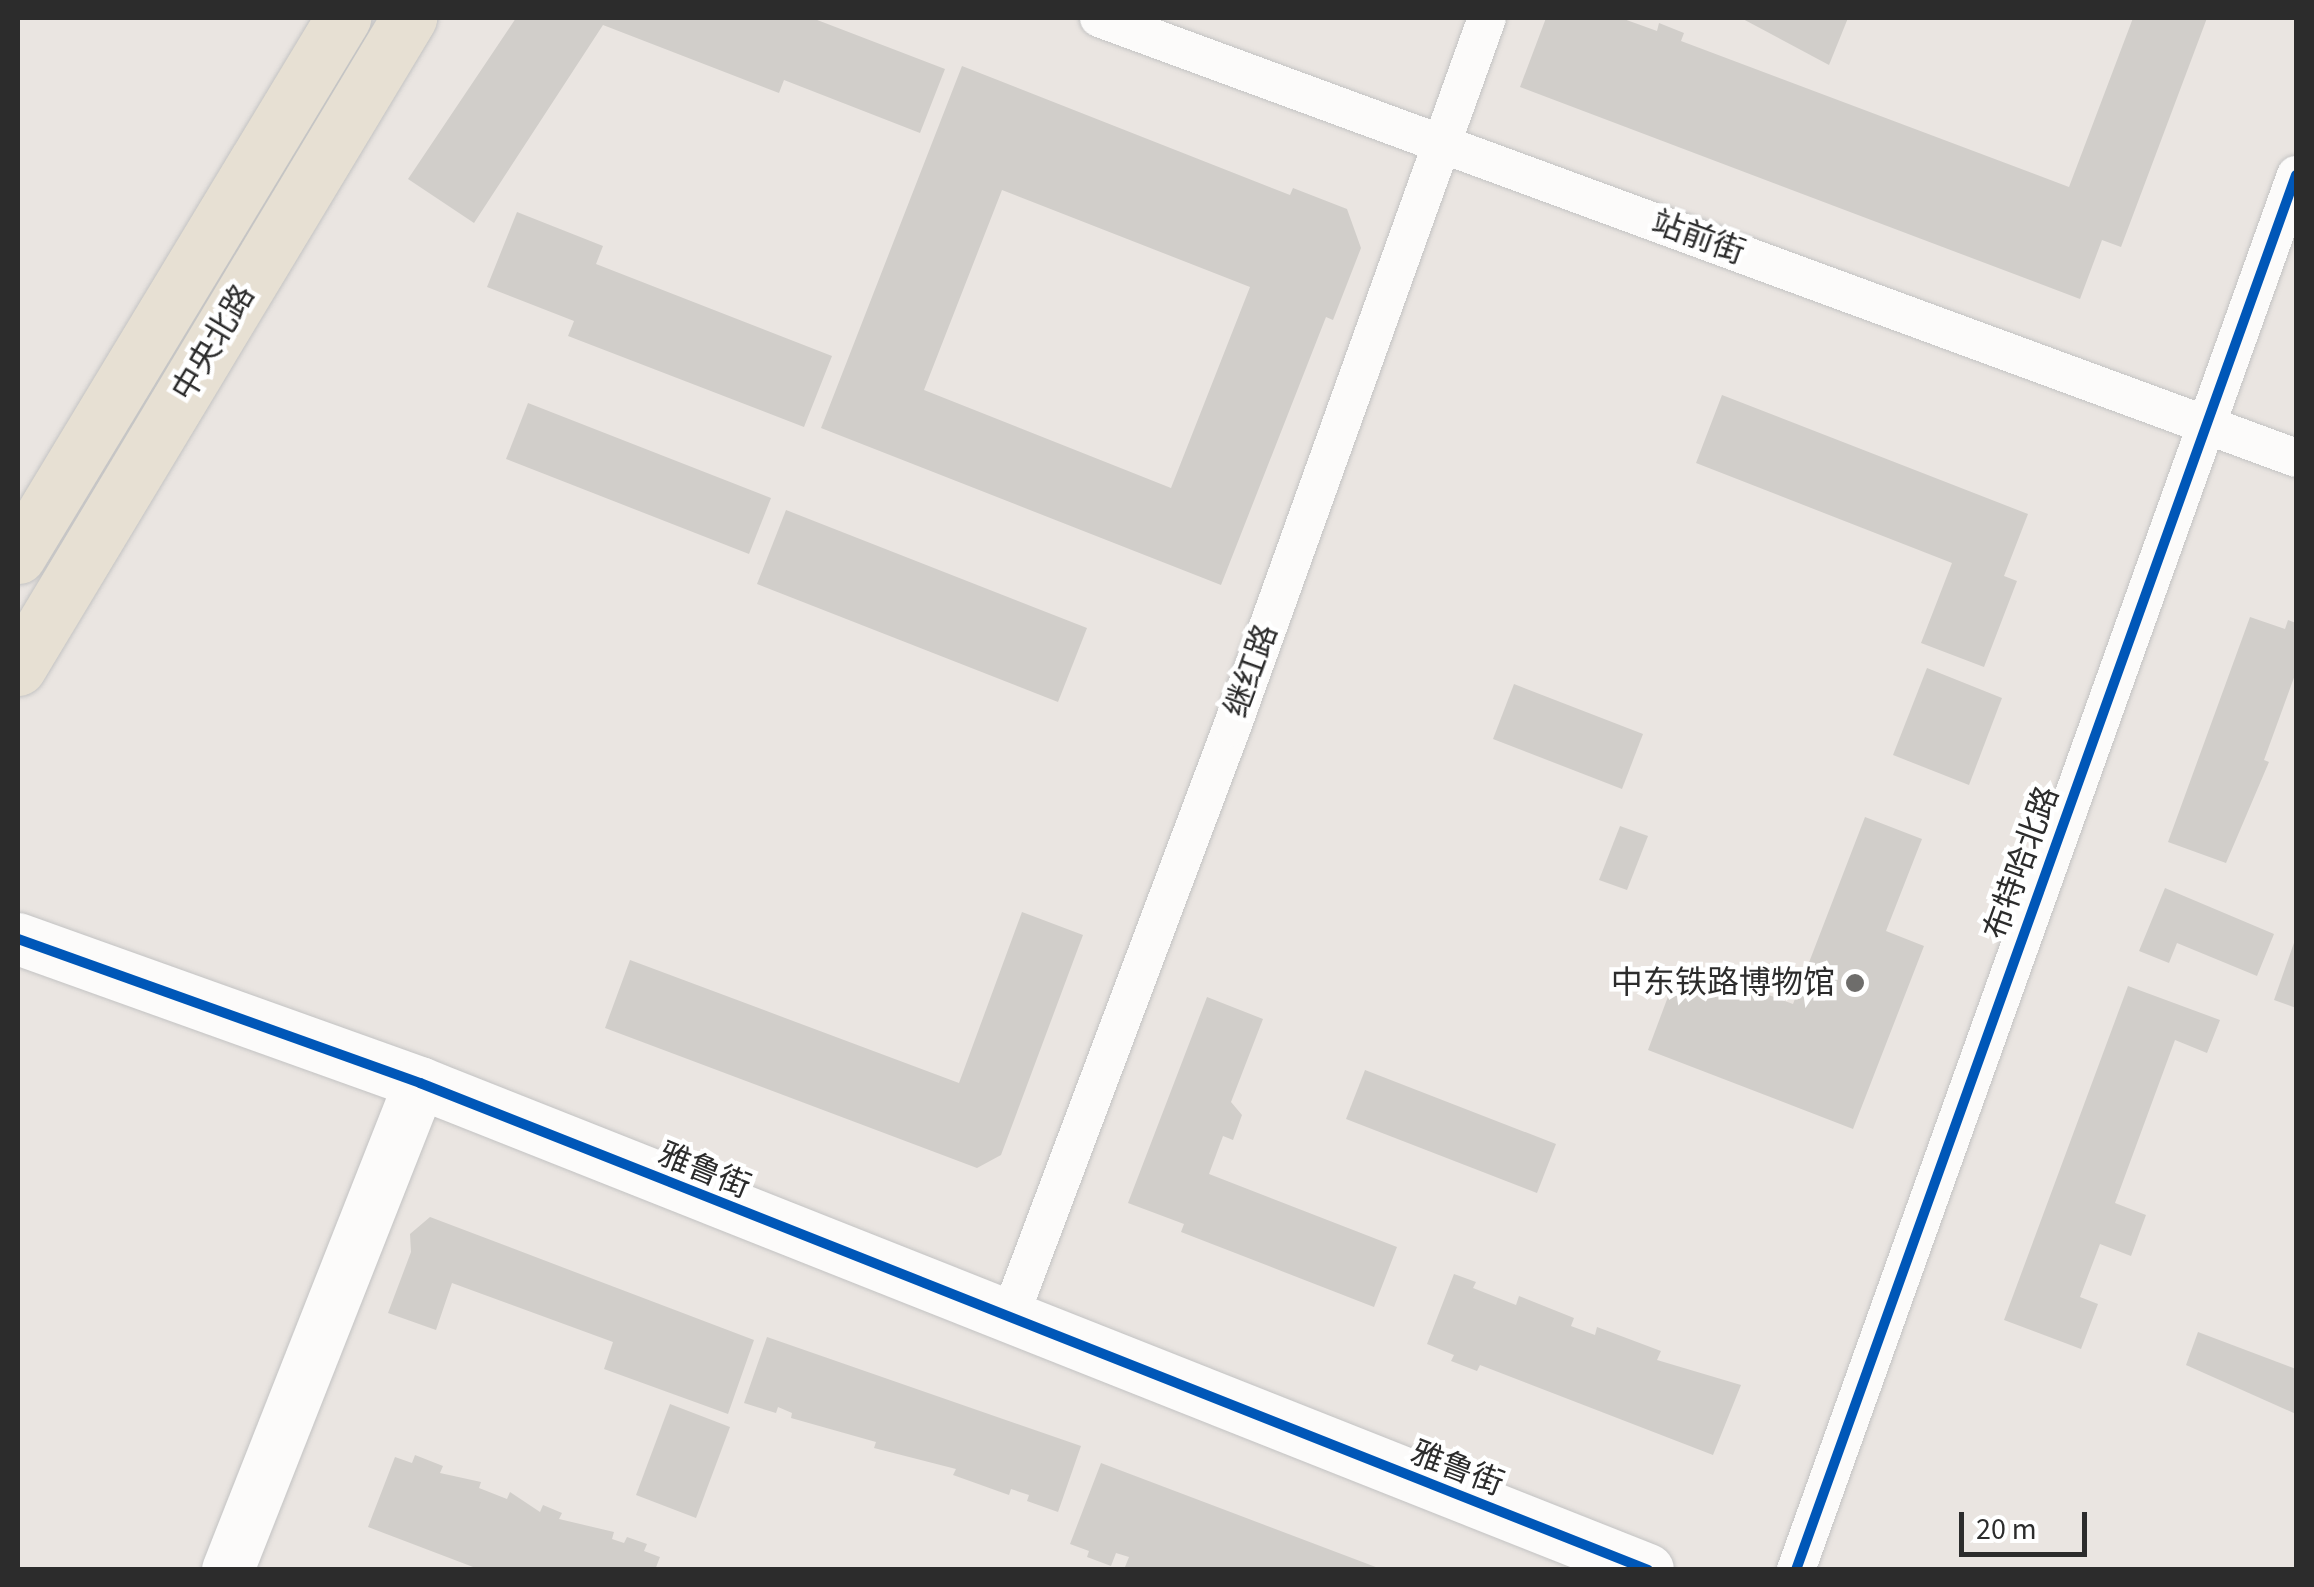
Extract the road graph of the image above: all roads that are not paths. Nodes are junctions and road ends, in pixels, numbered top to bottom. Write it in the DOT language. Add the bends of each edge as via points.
graph roads {
  1 [pos="342,18"];
  2 [pos="409,18"];
  3 [pos="1099,18"];
  4 [pos="1487,18"];
  5 [pos="1442,144"];
  6 [pos="2296,174"];
  7 [pos="2206,425"];
  8 [pos="2296,458"];
  9 [pos="18,556"];
  10 [pos="18,668"];
  11 [pos="18,939"];
  12 [pos="420,1083"];
  13 [pos="1008,1321"];
  14 [pos="228,1570"];
  15 [pos="1648,1570"];
  16 [pos="1796,1570"];
  1 -- 9 [label="main road, 中央北路"];
  2 -- 10 [label="main road, 中央北路"];
  3 -- 5 [label="street, 站前街"];
  4 -- 5 [label="street, 继红路"];
  5 -- 7 [label="street, 站前街"];
  5 -- 13 [label="street, 继红路"];
  6 -- 7 [label="street, 布特哈北路"];
  7 -- 8 [label="street, 站前街"];
  7 -- 16 [label="street, 布特哈北路"];
  11 -- 12 [label="street, 雅鲁街"];
  12 -- 13 [label="street, 雅鲁街"];
  12 -- 14 [label="street"];
  13 -- 15 [label="street, 雅鲁街"];
}
